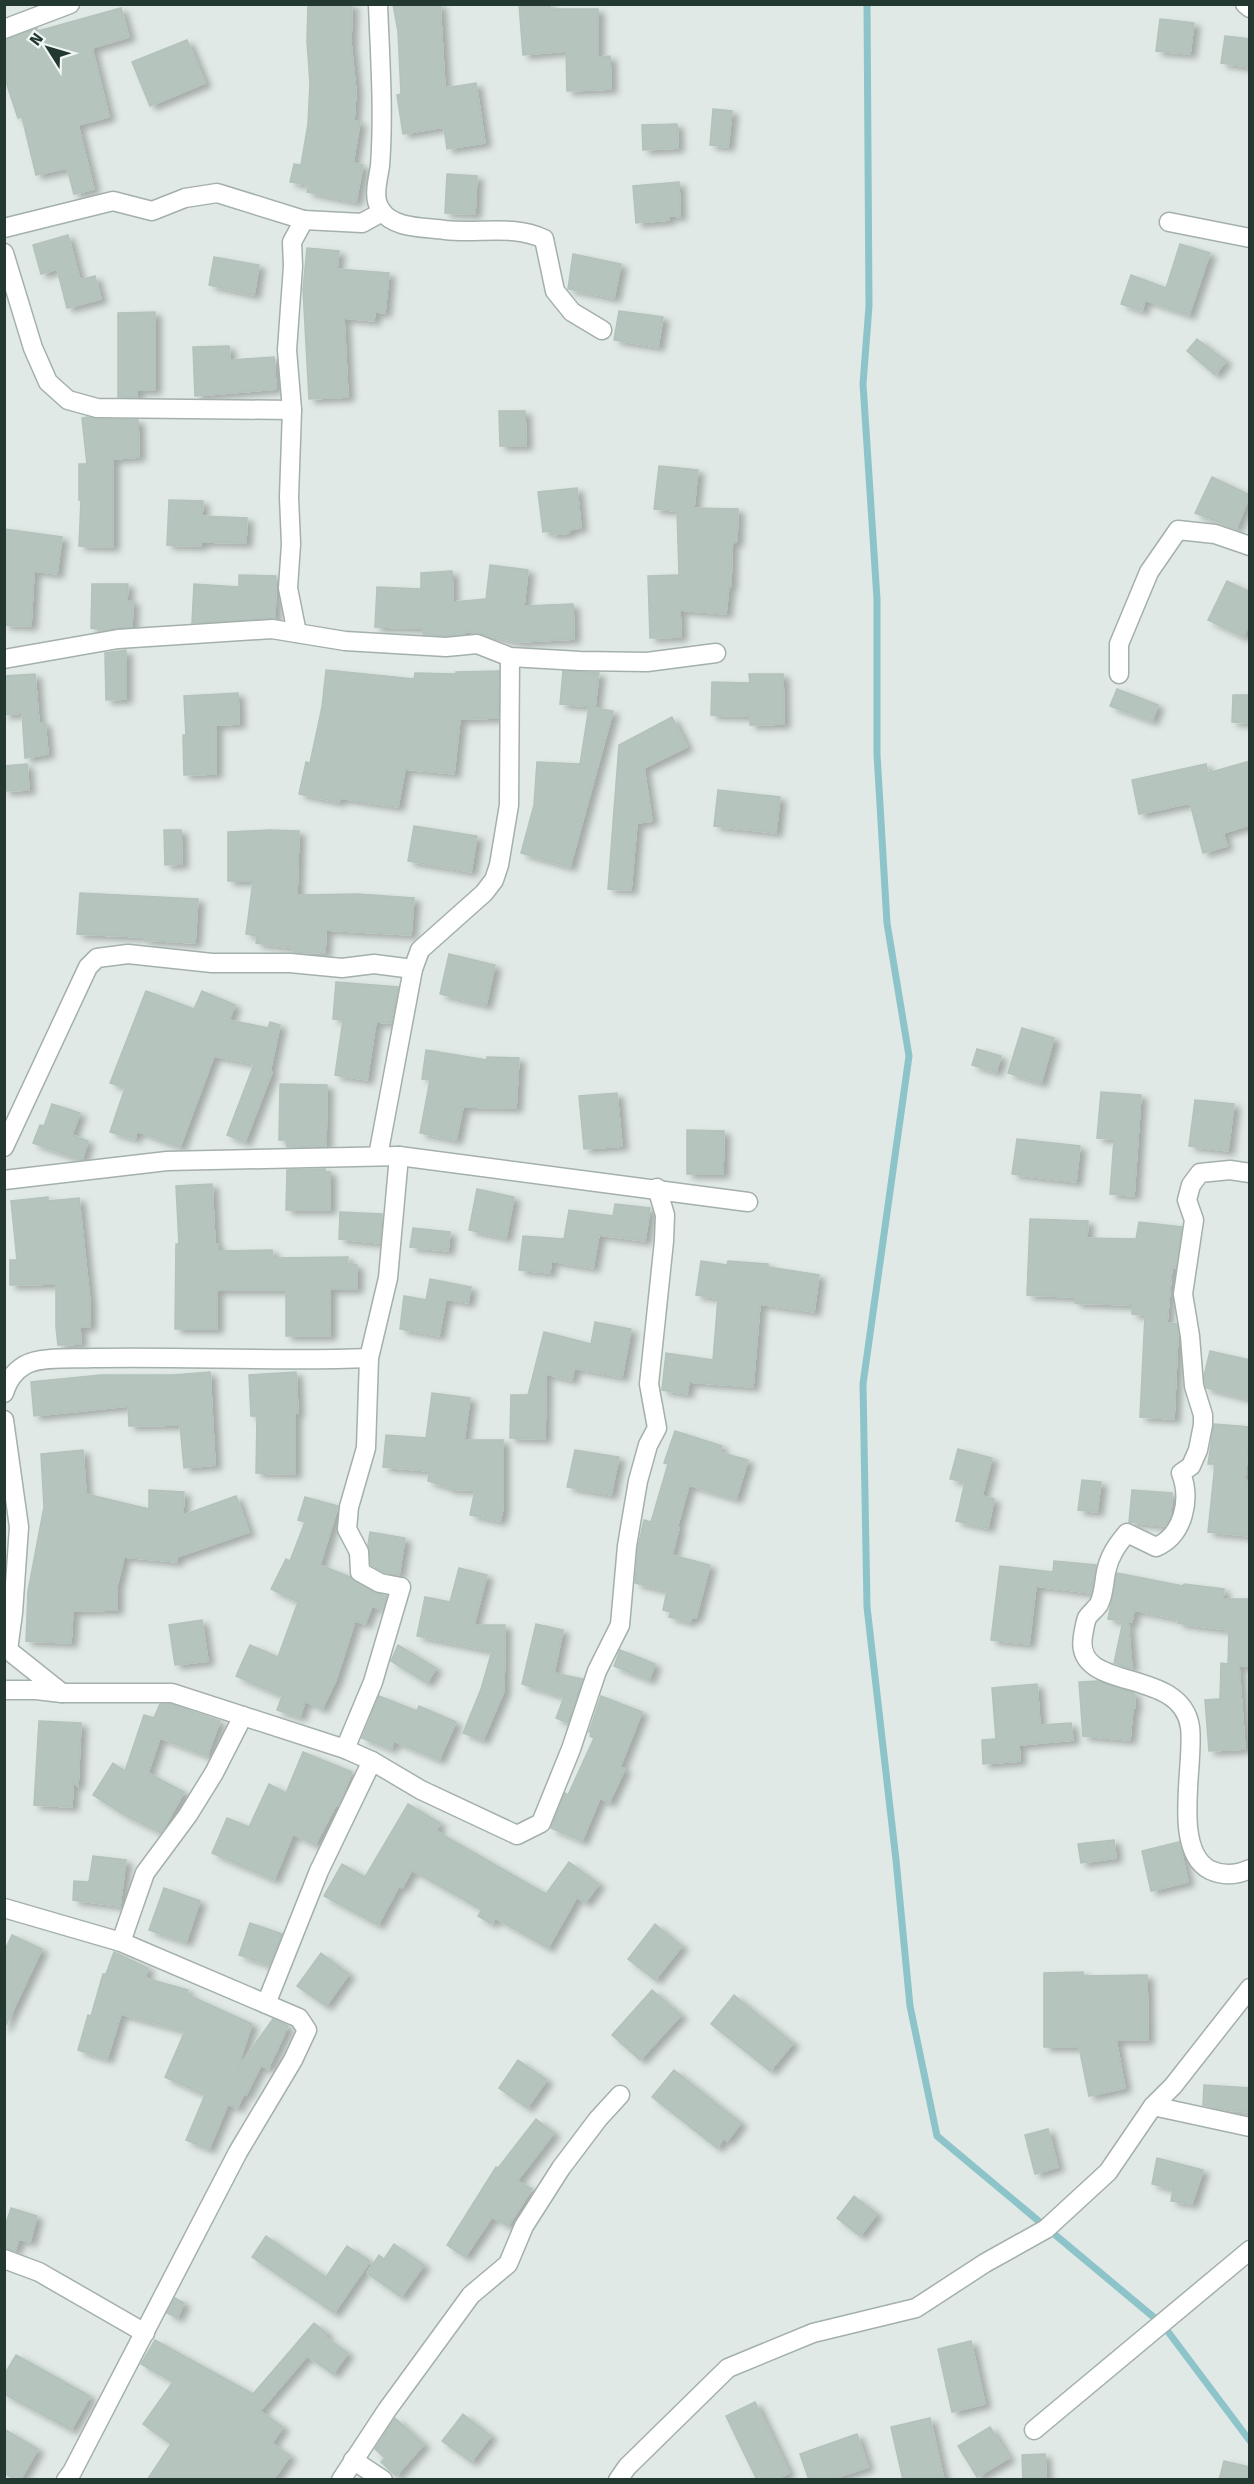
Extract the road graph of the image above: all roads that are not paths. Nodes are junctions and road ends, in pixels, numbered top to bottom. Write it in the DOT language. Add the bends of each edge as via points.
graph roads {
  1 [pos="70,4"];
  2 [pos="378,4"];
  3 [pos="1245,4"];
  4 [pos="1250,8"];
  5 [pos="4,29"];
  6 [pos="382,212"];
  7 [pos="304,220"];
  8 [pos="1169,222"];
  9 [pos="4,228"];
  10 [pos="1250,238"];
  11 [pos="4,253"];
  12 [pos="602,330"];
  13 [pos="292,410"];
  14 [pos="1250,546"];
  15 [pos="297,633"];
  16 [pos="716,653"];
  17 [pos="510,657"];
  18 [pos="4,659"];
  19 [pos="1119,674"];
  20 [pos="412,969"];
  21 [pos="4,1147"];
  22 [pos="378,1156"];
  23 [pos="399,1156"];
  24 [pos="1250,1173"];
  25 [pos="4,1180"];
  26 [pos="657,1188"];
  27 [pos="748,1202"];
  28 [pos="369,1359"];
  29 [pos="6,1382"];
  30 [pos="4,1420"];
  31 [pos="4,1690"];
  32 [pos="62,1693"];
  33 [pos="243,1716"];
  34 [pos="345,1749"];
  35 [pos="372,1761"];
  36 [pos="1250,1869"];
  37 [pos="4,1908"];
  38 [pos="120,1942"];
  39 [pos="1250,1988"];
  40 [pos="266,2004"];
  41 [pos="621,2095"];
  42 [pos="1153,2106"];
  43 [pos="1249,2127"];
  44 [pos="1250,2250"];
  45 [pos="4,2259"];
  46 [pos="145,2333"];
  47 [pos="1034,2430"];
  48 [pos="353,2460"];
  49 [pos="66,2480"];
  50 [pos="341,2480"];
  51 [pos="383,2480"];
  52 [pos="618,2480"];
  1 -- 5 [label="street"];
  2 -- 6 [label="street" via="380,152 376,200"];
  3 -- 4 [label="street"];
  6 -- 7 [label="street" via="362,223"];
  6 -- 12 [label="street" via="398,224 464,232 530,232 544,239 555,291 572,312"];
  7 -- 9 [label="street" via="217,193 185,198 152,211 113,201"];
  7 -- 13 [label="street" via="292,242 287,350"];
  8 -- 10 [label="street"];
  11 -- 13 [label="street" via="33,348 48,382 68,400 97,408"];
  13 -- 15 [label="street" via="288,588"];
  14 -- 19 [label="street" via="1215,534 1178,530 1149,572 1119,644"];
  15 -- 17 [label="street" via="345,641 446,647 477,644"];
  15 -- 18 [label="street" via="272,629 118,639"];
  16 -- 17 [label="street" via="647,662"];
  17 -- 20 [label="street" via="509,805 499,865 484,893 420,950"];
  20 -- 21 [label="street" via="374,964 342,968 212,963 128,954 97,958 88,967"];
  20 -- 22 [label="street"];
  22 -- 23 [label="street"];
  22 -- 25 [label="street" via="167,1161"];
  23 -- 26 [label="street"];
  23 -- 28 [label="street" via="388,1278"];
  24 -- 36 [label="street" via="1200,1173 1187,1200 1194,1220 1183,1294 1194,1386 1203,1415 1198,1450 1191,1466 1181,1473 1185,1484 1184,1519 1167,1542 1156,1547 1127,1533 1114,1549 1099,1603 1086,1619 1082,1645 1083,1654 1098,1668 1175,1697 1190,1726 1191,1849 1203,1866 1216,1873 1238,1874"];
  26 -- 27 [label="street"];
  26 -- 35 [label="street" via="665,1215 664,1241 649,1384 657,1428 638,1480 620,1625 597,1671 541,1823 517,1835 421,1790"];
  28 -- 29 [label="street" via="51,1359 26,1364"];
  28 -- 34 [label="street" via="366,1448 347,1528 359,1552 360,1572 380,1583 401,1587 373,1682"];
  30 -- 32 [label="street" via="19,1527 8,1650"];
  31 -- 32 [label="street"];
  32 -- 33 [label="street" via="172,1693"];
  33 -- 34 [label="street"];
  33 -- 38 [label="street" via="188,1815 145,1872"];
  34 -- 35 [label="street"];
  35 -- 40 [label="street" via="319,1871"];
  37 -- 38 [label="street"];
  38 -- 40 [label="street"];
  39 -- 42 [label="street"];
  40 -- 46 [label="street" via="299,2018 307,2030 238,2152"];
  41 -- 48 [label="street" via="561,2168 524,2226 508,2264 471,2295"];
  42 -- 43 [label="street"];
  42 -- 52 [label="street" via="1108,2172 1046,2229 916,2308 813,2333 728,2368"];
  44 -- 47 [label="street"];
  45 -- 46 [label="street" via="39,2272"];
  46 -- 49 [label="street"];
  48 -- 50 [label="street"];
  48 -- 51 [label="street"];
}
